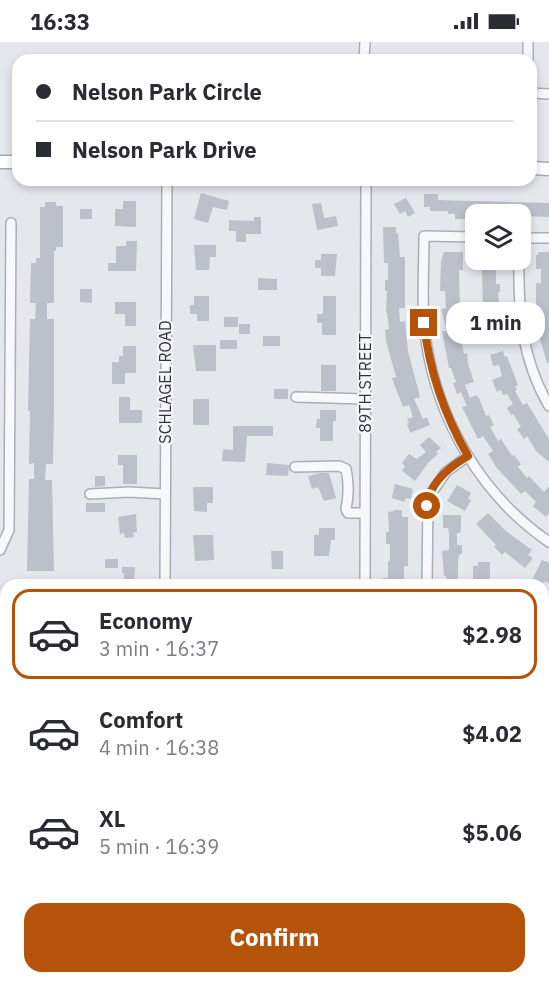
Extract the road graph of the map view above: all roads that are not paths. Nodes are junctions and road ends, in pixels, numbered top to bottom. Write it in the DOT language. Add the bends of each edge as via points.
graph roads {
  1 [pos="167,186"];
  2 [pos="366,186"];
  3 [pos="11,223"];
  4 [pos="465,237"];
  5 [pos="531,238"];
  6 [pos="549,238"];
  7 [pos="519,270"];
  8 [pos="5,392"];
  9 [pos="296,397"];
  10 [pos="365,399"];
  11 [pos="549,406"];
  12 [pos="468,456"];
  13 [pos="295,467"];
  14 [pos="346,469"];
  15 [pos="364,470"];
  16 [pos="90,494"];
  17 [pos="165,494"];
  18 [pos="364,513"];
  19 [pos="549,542"];
  20 [pos="0,550"];
  21 [pos="165,579"];
  22 [pos="365,579"];
  23 [pos="427,579"];
  1 -- 17 [label="street, SCHLAGEL ROAD"];
  2 -- 10 [label="street, 89TH STREET"];
  3 -- 8 [label="street"];
  4 -- 12 [label="street" via="424,237 424,323 441,400"];
  5 -- 6 [label="street"];
  7 -- 11 [label="street" via="523,340"];
  8 -- 20 [label="street" via="9,530"];
  9 -- 10 [label="street"];
  10 -- 15 [label="street, 89TH STREET"];
  12 -- 19 [label="street" via="506,505"];
  12 -- 23 [label="street" via="443,474 427,501"];
  13 -- 14 [label="street"];
  14 -- 15 [label="street"];
  14 -- 18 [label="street" via="346,509 348,513"];
  15 -- 18 [label="street, 89TH STREET"];
  16 -- 17 [label="street"];
  17 -- 21 [label="street, SCHLAGEL ROAD"];
  18 -- 22 [label="street, 89TH STREET"];
}
